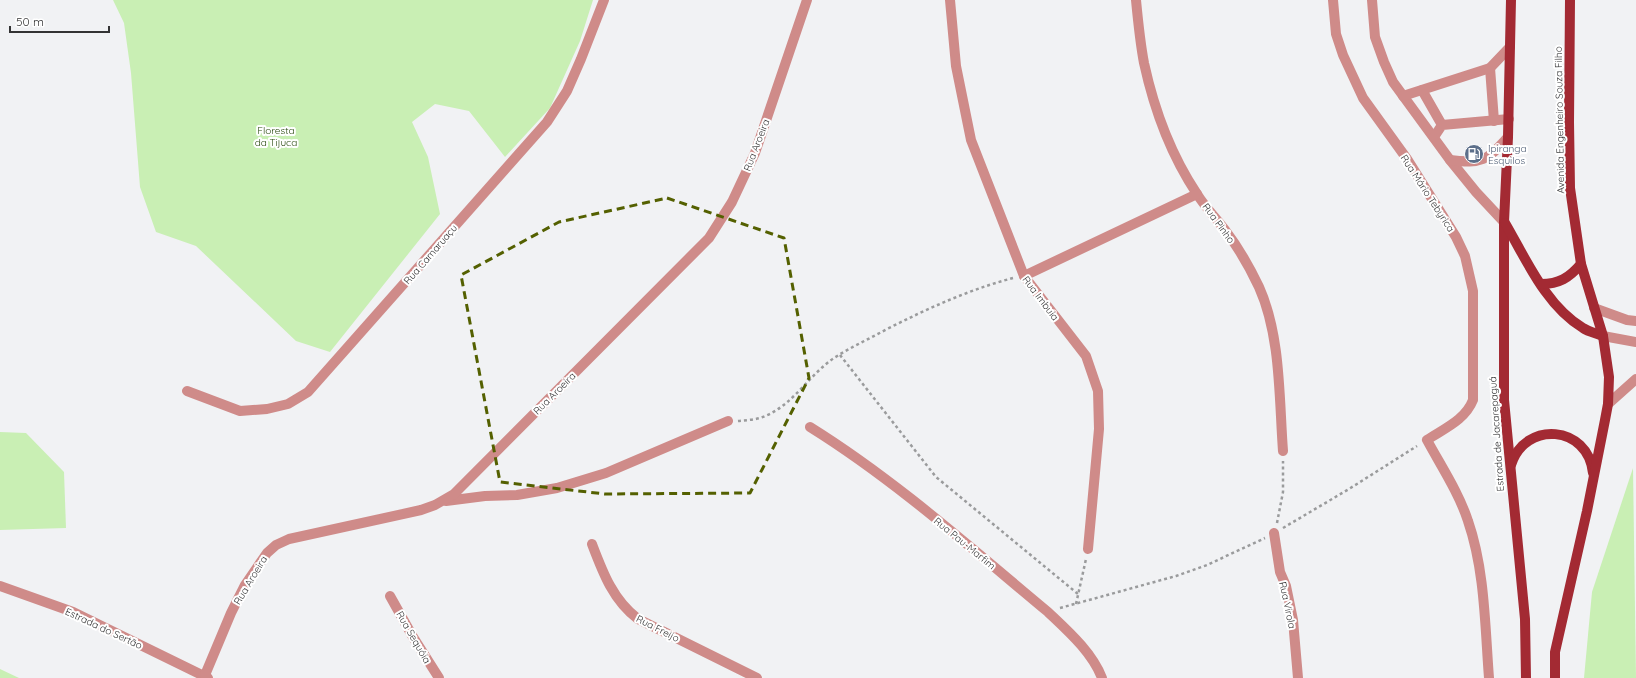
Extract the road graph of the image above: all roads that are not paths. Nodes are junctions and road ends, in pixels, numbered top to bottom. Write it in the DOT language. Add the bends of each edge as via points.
graph roads {
  1 [pos="604,0"];
  2 [pos="807,0"];
  3 [pos="950,0"];
  4 [pos="1136,0"];
  5 [pos="1333,0"];
  6 [pos="1372,0"];
  7 [pos="1511,0"];
  8 [pos="1570,0"];
  9 [pos="1510,47"];
  10 [pos="1490,68"];
  11 [pos="1422,90"];
  12 [pos="1404,96"];
  13 [pos="1509,119"];
  14 [pos="1494,120"];
  15 [pos="1442,125"];
  16 [pos="1434,137"];
  17 [pos="1508,137"];
  18 [pos="1450,160"];
  19 [pos="1197,194"];
  20 [pos="1504,222"];
  21 [pos="1581,264"];
  22 [pos="1024,276"];
  23 [pos="1541,284"];
  24 [pos="1594,308"];
  25 [pos="1636,321"];
  26 [pos="1603,336"];
  27 [pos="1636,342"];
  28 [pos="1636,379"];
  29 [pos="187,391"];
  30 [pos="1608,404"];
  31 [pos="728,421"];
  32 [pos="810,427"];
  33 [pos="1283,451"];
  34 [pos="1510,467"];
  35 [pos="1593,480"];
  36 [pos="443,501"];
  37 [pos="1274,533"];
  38 [pos="592,544"];
  39 [pos="1088,549"];
  40 [pos="0,586"];
  41 [pos="390,596"];
  42 [pos="207,677"];
  43 [pos="439,678"];
  44 [pos="758,678"];
  45 [pos="1102,678"];
  46 [pos="1298,678"];
  47 [pos="1489,678"];
  48 [pos="1526,678"];
  49 [pos="1555,678"];
  1 -- 29 [label="street, Rua Camaruaçu" via="581,60 547,122 308,392 288,404 240,411"];
  2 -- 36 [label="street, Rua Aroeira" via="755,153 732,202 709,238 454,494"];
  3 -- 22 [label="street, Rua Imbuia" via="956,66 971,140"];
  4 -- 19 [label="street, Rua Pinho" via="1144,62 1155,105 1170,145"];
  5 -- 47 [label="street, Rua Mário Tebyrica" via="1336,34 1363,98 1407,159 1456,237 1465,256 1473,291 1473,400 1463,417 1427,440 1468,520 1477,553"];
  6 -- 12 [label="street" via="1375,36 1390,75"];
  7 -- 9 [label="main road"];
  8 -- 21 [label="main road, Avenida Engenheiro Souza Filho" via="1570,188"];
  9 -- 10 [label="street"];
  9 -- 13 [label="main road"];
  10 -- 11 [label="street"];
  10 -- 14 [label="street"];
  11 -- 12 [label="street"];
  11 -- 15 [label="street"];
  12 -- 16 [label="street"];
  13 -- 14 [label="street"];
  13 -- 17 [label="main road"];
  14 -- 15 [label="street"];
  15 -- 16 [label="street"];
  16 -- 18 [label="street"];
  17 -- 18 [label="street" via="1486,158 1467,162"];
  17 -- 20 [label="main road"];
  18 -- 20 [label="street"];
  19 -- 22 [label="street"];
  19 -- 33 [label="street, Rua Pinho" via="1225,230 1259,287 1276,348"];
  20 -- 23 [label="main road"];
  20 -- 34 [label="main road, Estrada de Jacarepaguá" via="1504,400"];
  21 -- 23 [label="main road" via="1563,281"];
  21 -- 24 [label="main road, Avenida Engenheiro Souza Filho"];
  22 -- 39 [label="street, Rua Imbuia" via="1086,356 1098,391 1099,429"];
  23 -- 26 [label="main road" via="1550,299 1568,318 1584,329"];
  24 -- 25 [label="street"];
  24 -- 26 [label="main road, Avenida Engenheiro Souza Filho"];
  26 -- 27 [label="street"];
  26 -- 30 [label="main road, Avenida Engenheiro Souza Filho" via="1609,376"];
  28 -- 30 [label="street"];
  30 -- 35 [label="main road"];
  31 -- 36 [label="street" via="606,474 557,488 517,495"];
  32 -- 45 [label="street, Rua Pau-Marfim" via="879,474 1048,612 1068,630"];
  34 -- 35 [label="main road" via="1516,452 1528,440 1544,434 1560,435 1569,437 1583,448 1591,463"];
  34 -- 48 [label="main road, Estrada de Jacarepaguá" via="1525,619"];
  35 -- 49 [label="main road" via="1555,652"];
  36 -- 42 [label="street, Rua Aroeira" via="421,510 289,539 276,545 267,553 245,585 231,613"];
  37 -- 46 [label="street, Rua Virola" via="1280,572 1286,586 1293,620"];
  38 -- 44 [label="street, Rua Freijo" via="606,581 616,597 638,620"];
  40 -- 42 [label="street, Estrada do Sertão" via="73,612"];
  41 -- 43 [label="street, Rua Sequóia"];
}
